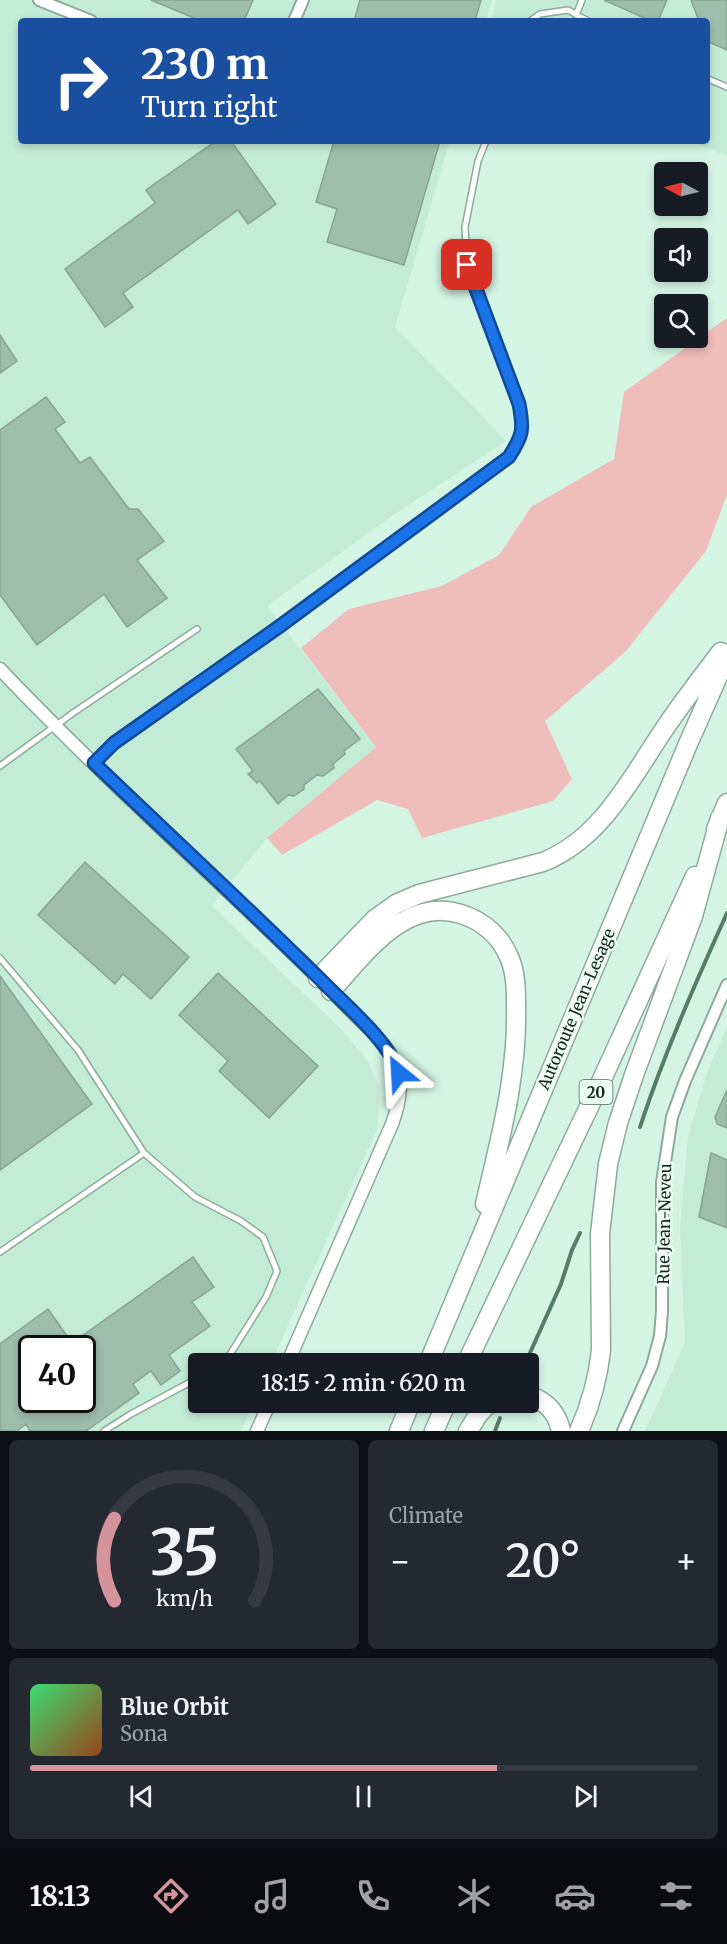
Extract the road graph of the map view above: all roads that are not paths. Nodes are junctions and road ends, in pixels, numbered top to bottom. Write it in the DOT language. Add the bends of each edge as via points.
graph roads {
  1 [pos="39,0"];
  2 [pos="303,0"];
  3 [pos="582,0"];
  4 [pos="576,15"];
  5 [pos="84,18"];
  6 [pos="295,18"];
  7 [pos="534,18"];
  8 [pos="582,18"];
  9 [pos="710,80"];
  10 [pos="727,87"];
  11 [pos="485,144"];
  12 [pos="197,629"];
  13 [pos="727,644"];
  14 [pos="727,656"];
  15 [pos="0,669"];
  16 [pos="56,727"];
  17 [pos="94,763"];
  18 [pos="0,766"];
  19 [pos="724,811"];
  20 [pos="0,958"];
  21 [pos="318,978"];
  22 [pos="727,985"];
  23 [pos="332,991"];
  24 [pos="144,1153"];
  25 [pos="0,1252"];
  26 [pos="473,1257"];
  27 [pos="231,1353"];
  28 [pos="292,1353"];
  29 [pos="433,1353"];
  30 [pos="471,1353"];
  31 [pos="188,1383"];
  32 [pos="539,1400"];
  33 [pos="265,1413"];
  34 [pos="406,1413"];
  35 [pos="442,1413"];
  36 [pos="480,1413"];
  37 [pos="104,1431"];
  38 [pos="257,1431"];
  39 [pos="399,1431"];
  40 [pos="434,1431"];
  41 [pos="468,1431"];
  42 [pos="561,1431"];
  43 [pos="579,1431"];
  44 [pos="623,1431"];
  1 -- 5 [label="street"];
  2 -- 6 [label="street"];
  3 -- 4 [label="lane"];
  4 -- 7 [label="lane" via="568,10"];
  4 -- 8 [label="lane"];
  9 -- 10 [label="lane"];
  11 -- 17 [label="lane" via="465,227 467,265 519,404 523,425 509,457 114,743"];
  12 -- 16 [label="lane"];
  13 -- 21 [label="highway" via="607,814 581,840 543,862 419,894 396,904 375,919"];
  14 -- 26 [label="highway, Autoroute Jean-Lesage"];
  15 -- 16 [label="street"];
  16 -- 17 [label="street"];
  16 -- 18 [label="lane"];
  17 -- 21 [label="street"];
  19 -- 30 [label="highway, 20"];
  19 -- 43 [label="highway" via="693,916 643,1050 610,1154 600,1234 599,1368"];
  20 -- 24 [label="lane" via="78,1050"];
  21 -- 23 [label="street"];
  22 -- 44 [label="street, Rue Jean-Neveu" via="672,1117 662,1182 660,1336 652,1366"];
  23 -- 26 [label="highway" via="385,934 403,920 423,912 455,912 477,921 496,936 509,956 516,991 515,1054"];
  23 -- 28 [label="street" via="390,1054 399,1073 400,1101"];
  24 -- 25 [label="lane"];
  24 -- 27 [label="lane" via="195,1197 263,1237 277,1271 266,1297"];
  26 -- 29 [label="highway, Autoroute Jean-Lesage"];
  31 -- 37 [label="lane"];
  32 -- 42 [label="highway" via="553,1411"];
  33 -- 38 [label="street"];
  34 -- 39 [label="highway"];
  35 -- 40 [label="highway"];
  36 -- 41 [label="highway"];
}
